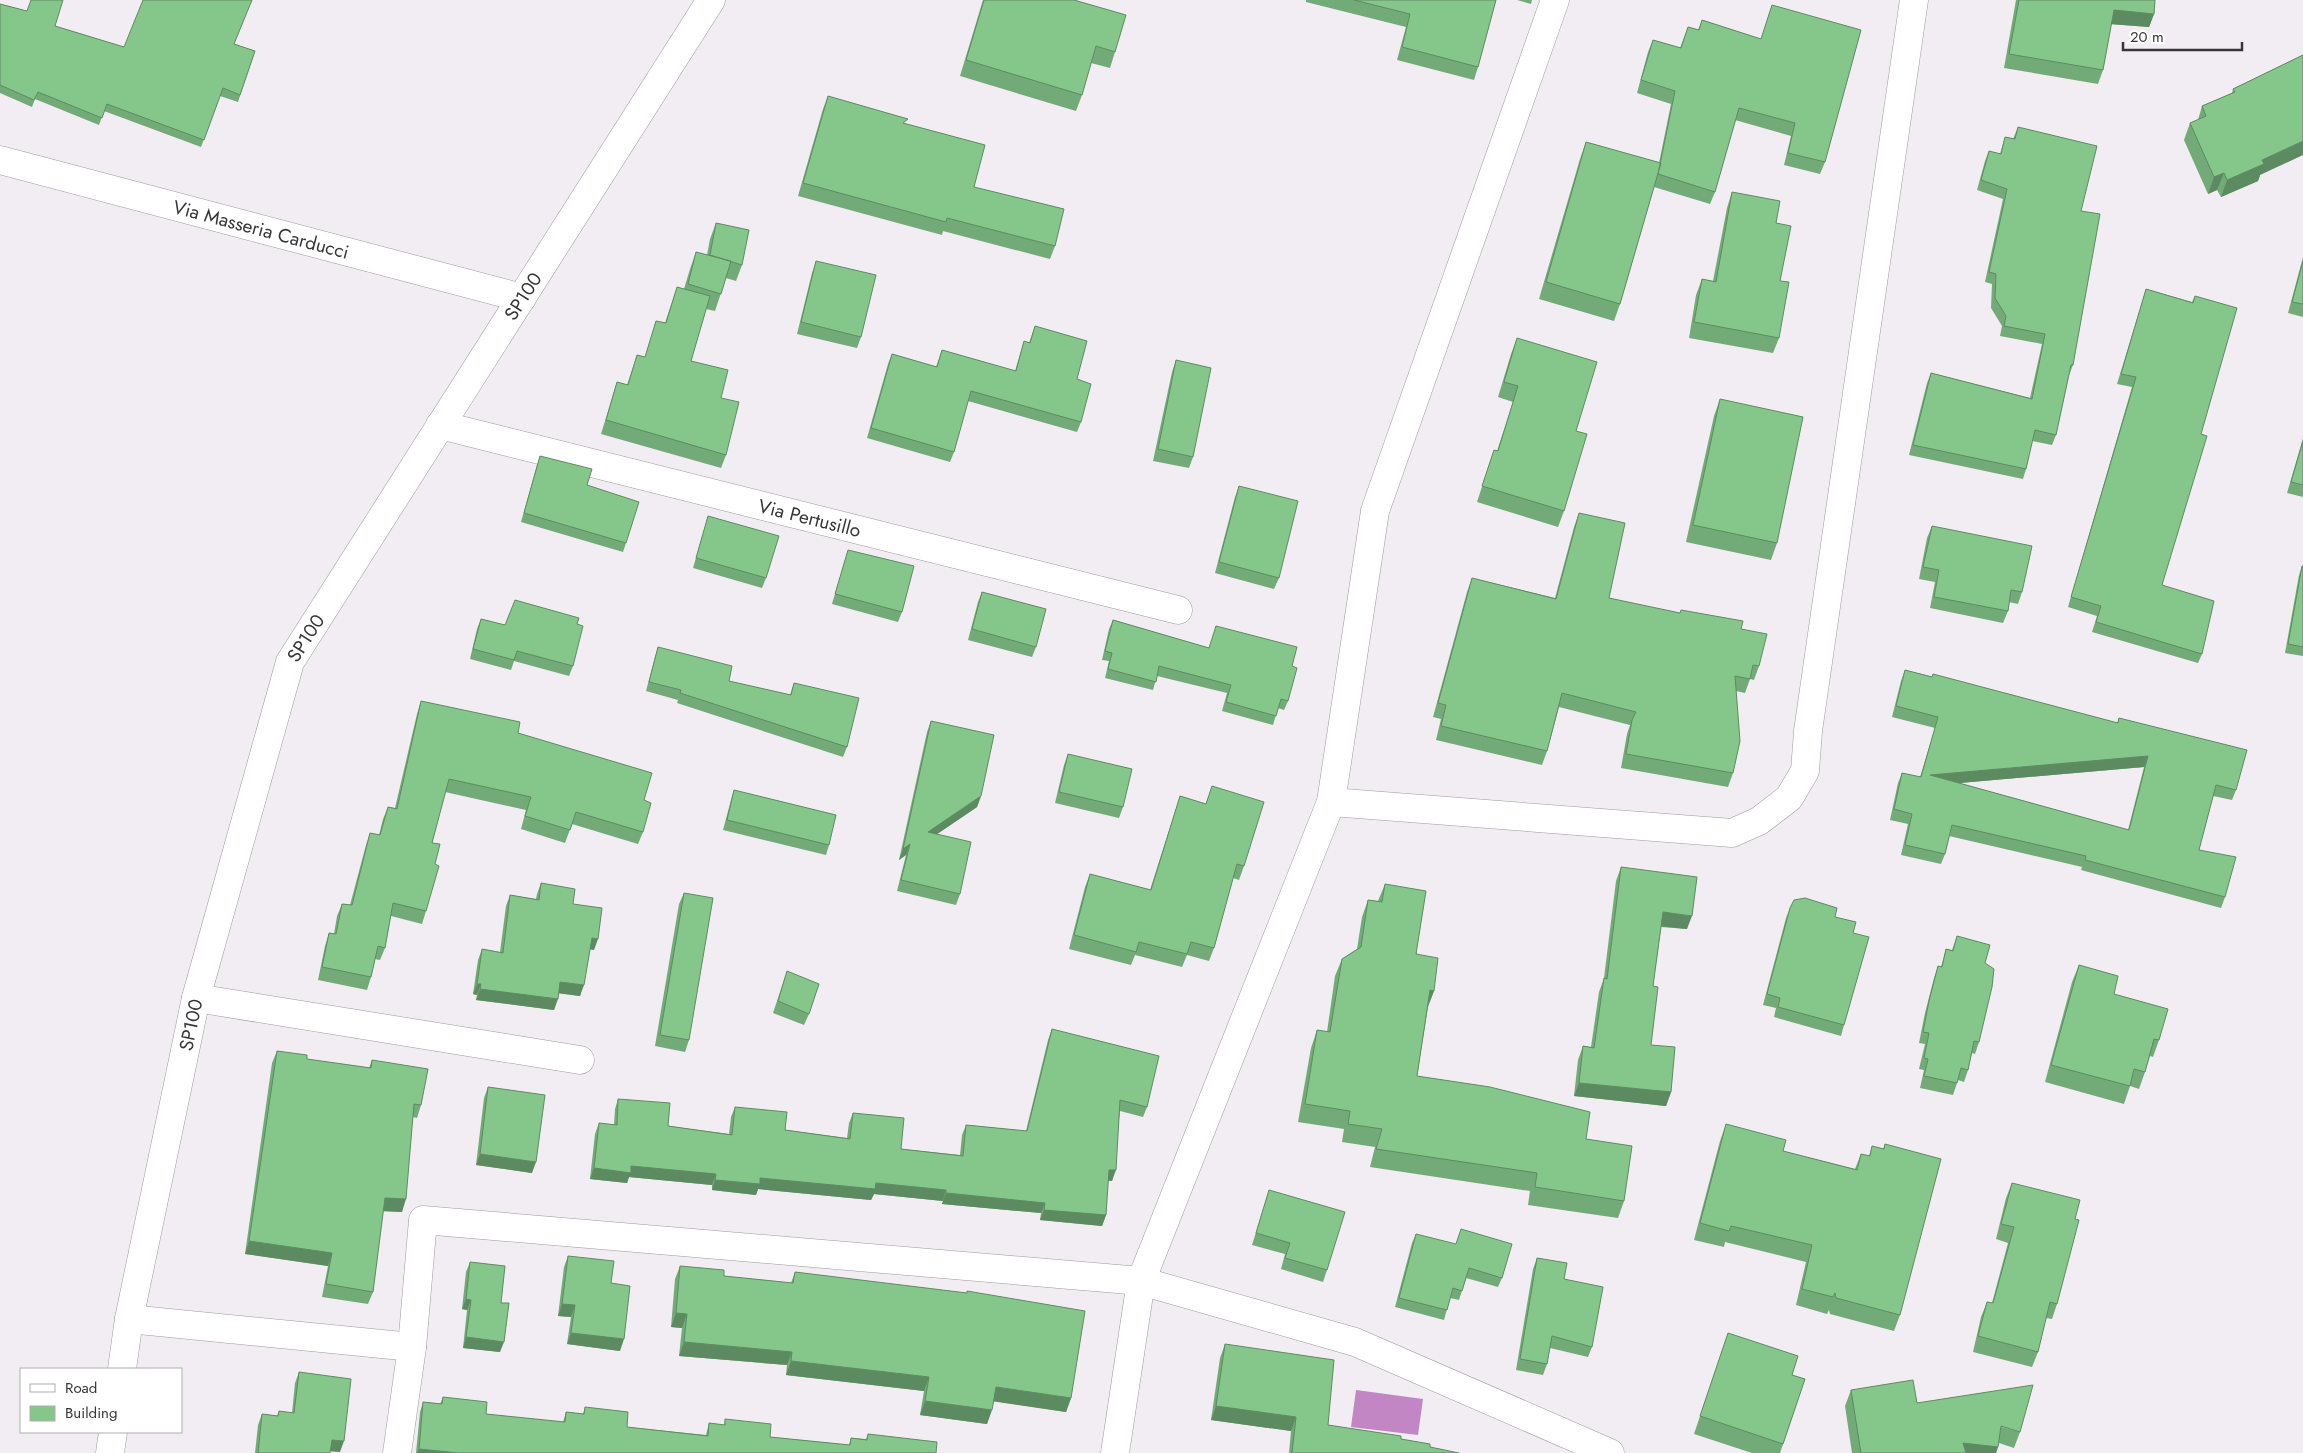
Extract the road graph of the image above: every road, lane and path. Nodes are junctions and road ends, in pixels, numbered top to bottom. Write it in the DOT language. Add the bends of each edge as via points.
graph roads {
  1 [pos="711,0"];
  2 [pos="1555,0"];
  3 [pos="1914,0"];
  4 [pos="0,160"];
  5 [pos="522,298"];
  6 [pos="440,425"];
  7 [pos="1178,610"];
  8 [pos="1331,802"];
  9 [pos="196,998"];
  10 [pos="580,1060"];
  11 [pos="1141,1281"];
  12 [pos="129,1319"];
  13 [pos="412,1347"];
  14 [pos="122,1368"];
  15 [pos="113,1433"];
  16 [pos="110,1453"];
  17 [pos="396,1453"];
  18 [pos="1115,1453"];
  19 [pos="1610,1453"];
  1 -- 5 [label="street, SP100 / SP100"];
  2 -- 8 [label="street" via="1375,511"];
  3 -- 8 [label="street" via="1808,731 1805,771 1789,798 1758,821 1732,833"];
  4 -- 5 [label="street, Via Masseria Carducci"];
  5 -- 6 [label="street, SP100 / SP100"];
  6 -- 7 [label="street, Via Pertusillo"];
  6 -- 9 [label="street, SP100 / SP100" via="290,662"];
  8 -- 11 [label="street"];
  9 -- 10 [label="street"];
  9 -- 12 [label="street, SP100 / SP100"];
  11 -- 13 [label="street" via="423,1220"];
  11 -- 18 [label="street"];
  11 -- 19 [label="street" via="1355,1342"];
  12 -- 13 [label="street"];
  12 -- 14 [label="street, SP100 / SP100"];
  13 -- 17 [label="street"];
  15 -- 16 [label="street"];
}
